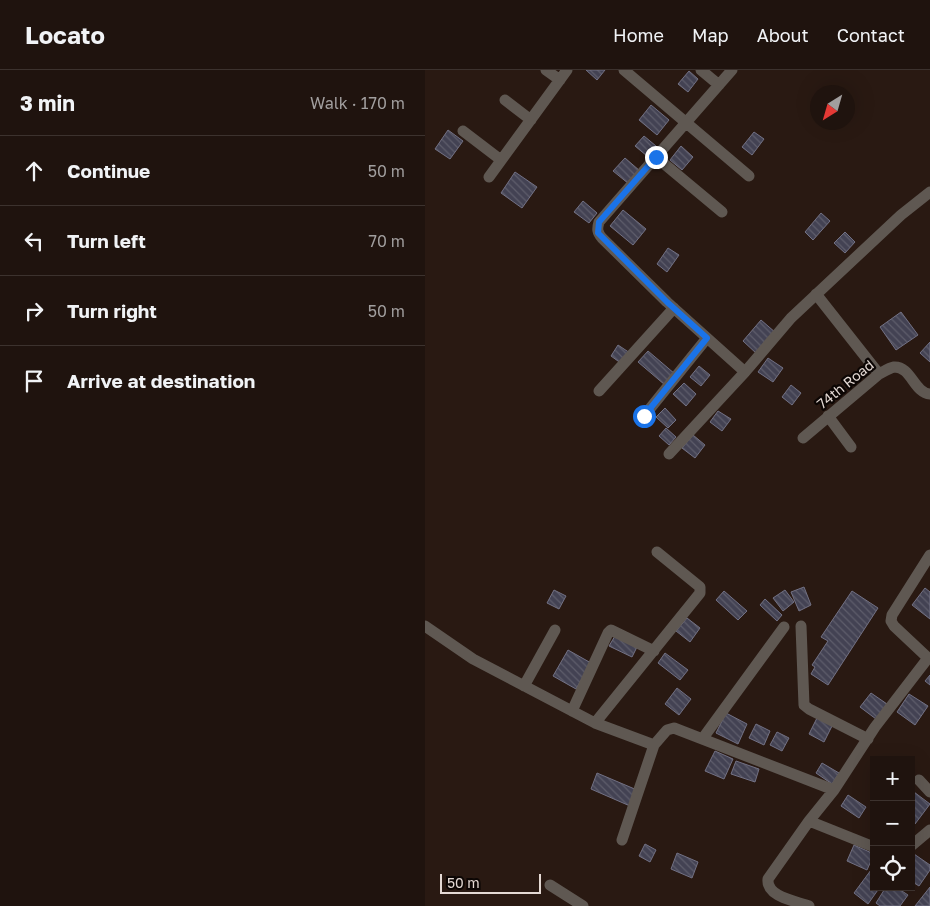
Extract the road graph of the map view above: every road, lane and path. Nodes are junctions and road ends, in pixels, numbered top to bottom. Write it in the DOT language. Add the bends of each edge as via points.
graph roads {
  1 [pos="546,70"];
  2 [pos="567,70"];
  3 [pos="625,70"];
  4 [pos="701,70"];
  5 [pos="732,70"];
  6 [pos="560,80"];
  7 [pos="719,85"];
  8 [pos="505,100"];
  9 [pos="531,120"];
  10 [pos="687,123"];
  11 [pos="463,131"];
  12 [pos="656,157"];
  13 [pos="501,160"];
  14 [pos="749,176"];
  15 [pos="489,177"];
  16 [pos="930,192"];
  17 [pos="723,212"];
  18 [pos="817,294"];
  19 [pos="671,305"];
  20 [pos="707,338"];
  21 [pos="745,372"];
  22 [pos="879,374"];
  23 [pos="599,391"];
  24 [pos="930,394"];
  25 [pos="644,416"];
  26 [pos="828,416"];
  27 [pos="803,438"];
  28 [pos="851,447"];
  29 [pos="669,454"];
  30 [pos="657,552"];
  31 [pos="930,555"];
  32 [pos="425,626"];
  33 [pos="801,626"];
  34 [pos="785,627"];
  35 [pos="555,630"];
  36 [pos="654,651"];
  37 [pos="929,659"];
  38 [pos="525,686"];
  39 [pos="572,711"];
  40 [pos="595,723"];
  41 [pos="703,738"];
  42 [pos="868,739"];
  43 [pos="654,745"];
  44 [pos="919,780"];
  45 [pos="834,790"];
  46 [pos="930,792"];
  47 [pos="809,821"];
  48 [pos="930,830"];
  49 [pos="622,840"];
  50 [pos="915,843"];
  51 [pos="872,846"];
  52 [pos="550,885"];
  53 [pos="801,905"];
  54 [pos="583,906"];
  1 -- 6 [label="street"];
  2 -- 6 [label="street"];
  3 -- 10 [label="street"];
  4 -- 7 [label="street"];
  5 -- 7 [label="street"];
  6 -- 9 [label="street"];
  7 -- 10 [label="street"];
  8 -- 9 [label="street"];
  9 -- 13 [label="street"];
  10 -- 12 [label="street"];
  10 -- 14 [label="street"];
  11 -- 13 [label="street"];
  12 -- 17 [label="street"];
  12 -- 19 [label="street" via="597,228 602,238"];
  13 -- 15 [label="street"];
  16 -- 18 [label="street"];
  18 -- 21 [label="street" via="791,318"];
  18 -- 22 [label="street"];
  19 -- 20 [label="street"];
  19 -- 23 [label="street"];
  20 -- 21 [label="street"];
  20 -- 25 [label="street"];
  21 -- 29 [label="street"];
  22 -- 24 [label="street, 74th Road" via="893,367 900,368 920,389"];
  22 -- 26 [label="street, 74th Road"];
  26 -- 27 [label="street, 74th Road"];
  26 -- 28 [label="street"];
  30 -- 36 [label="street" via="701,590"];
  31 -- 37 [label="street" via="891,621"];
  32 -- 38 [label="street" via="473,659"];
  33 -- 42 [label="street" via="804,705"];
  34 -- 41 [label="street"];
  35 -- 38 [label="street"];
  36 -- 39 [label="street" via="611,630"];
  36 -- 40 [label="street"];
  37 -- 42 [label="street"];
  38 -- 39 [label="street"];
  39 -- 40 [label="street"];
  40 -- 43 [label="street"];
  41 -- 43 [label="street" via="674,728 667,730"];
  41 -- 45 [label="street"];
  42 -- 45 [label="street"];
  43 -- 49 [label="street"];
  44 -- 46 [label="street"];
  45 -- 47 [label="street"];
  47 -- 51 [label="street"];
  47 -- 53 [label="street" via="767,885 776,894"];
  48 -- 50 [label="street"];
  52 -- 54 [label="street"];
}
